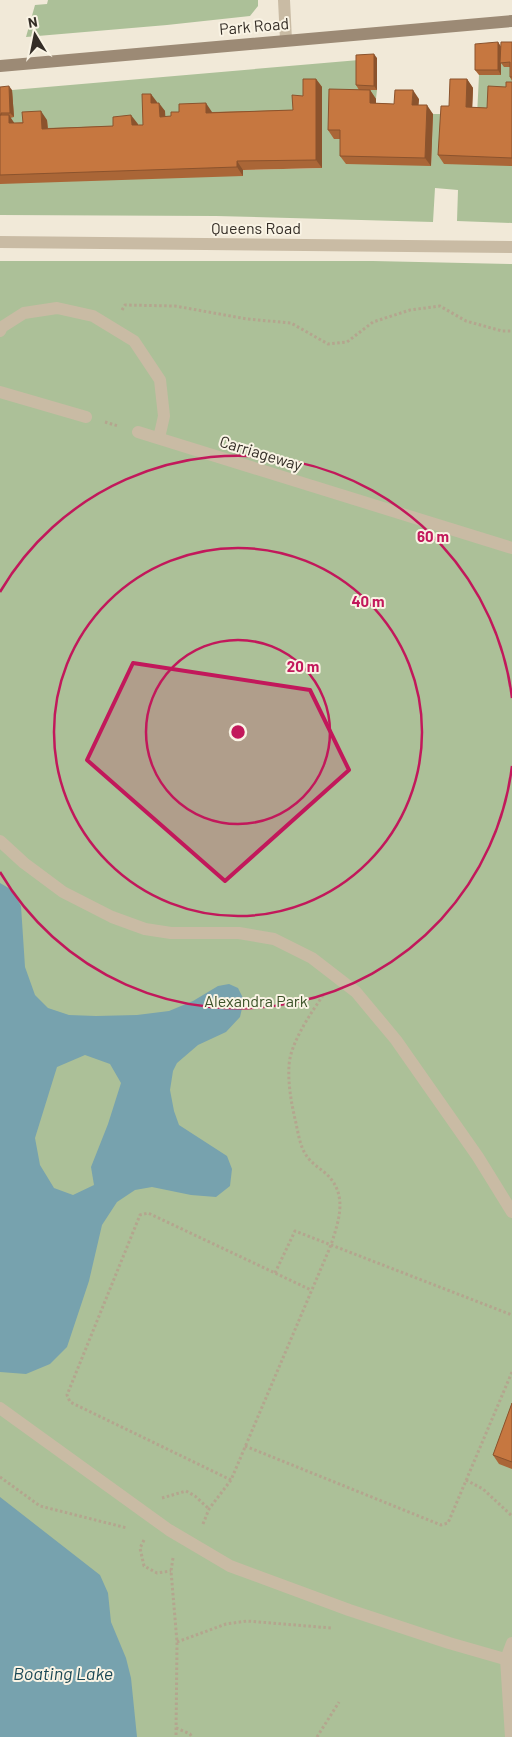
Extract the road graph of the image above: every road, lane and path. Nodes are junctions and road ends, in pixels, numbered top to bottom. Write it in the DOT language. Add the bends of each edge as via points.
graph roads {
  1 [pos="284,0"];
  2 [pos="512,20"];
  3 [pos="286,40"];
  4 [pos="0,66"];
  5 [pos="0,242"];
  6 [pos="512,247"];
  7 [pos="112,327"];
  8 [pos="0,331"];
  9 [pos="512,331"];
  10 [pos="0,392"];
  11 [pos="86,417"];
  12 [pos="138,432"];
  13 [pos="159,438"];
  14 [pos="512,548"];
  15 [pos="0,841"];
  16 [pos="337,978"];
  17 [pos="512,1212"];
  18 [pos="331,1245"];
  19 [pos="275,1273"];
  20 [pos="311,1290"];
  21 [pos="512,1315"];
  22 [pos="512,1372"];
  23 [pos="0,1408"];
  24 [pos="245,1446"];
  25 [pos="0,1477"];
  26 [pos="231,1480"];
  27 [pos="466,1480"];
  28 [pos="209,1509"];
  29 [pos="142,1511"];
  30 [pos="512,1516"];
  31 [pos="148,1530"];
  32 [pos="169,1530"];
  33 [pos="194,1545"];
  34 [pos="171,1571"];
  35 [pos="339,1628"];
  36 [pos="178,1642"];
  37 [pos="512,1643"];
  38 [pos="509,1660"];
  39 [pos="339,1702"];
  40 [pos="176,1728"];
  41 [pos="176,1737"];
  42 [pos="192,1737"];
  43 [pos="317,1737"];
  44 [pos="512,1737"];
  1 -- 3 [label="street"];
  2 -- 3 [label="street, Park Road"];
  3 -- 4 [label="street, Park Road"];
  5 -- 6 [label="street, Queens Road"];
  7 -- 8 [label="street" via="93,316 57,308 24,312"];
  7 -- 9 [label="path" via="125,304 174,306 290,323 328,344 347,342 374,322 410,310 440,306 466,322"];
  7 -- 13 [label="street" via="134,341 160,380 164,416"];
  10 -- 11 [label="street"];
  11 -- 12 [label="path"];
  12 -- 13 [label="street, Carriageway"];
  13 -- 14 [label="street, Carriageway"];
  15 -- 16 [label="street" via="63,892 112,917 145,930 239,933 274,939 312,958"];
  16 -- 17 [label="street" via="356,992 396,1040 478,1157"];
  16 -- 18 [label="path" via="298,1037 289,1064 290,1095 300,1142 307,1156 331,1179 338,1191 341,1208"];
  18 -- 19 [label="path" via="295,1231"];
  18 -- 20 [label="path"];
  18 -- 21 [label="path"];
  19 -- 20 [label="path"];
  19 -- 26 [label="path" via="148,1213 140,1215 67,1395 70,1402"];
  20 -- 24 [label="path"];
  22 -- 27 [label="path"];
  23 -- 29 [label="street"];
  24 -- 26 [label="path"];
  24 -- 27 [label="path" via="441,1525 448,1523"];
  25 -- 31 [label="path" via="40,1506"];
  26 -- 28 [label="path"];
  27 -- 30 [label="path" via="483,1489"];
  28 -- 29 [label="path" via="186,1491 160,1499"];
  28 -- 33 [label="path"];
  29 -- 31 [label="path"];
  29 -- 32 [label="street"];
  31 -- 34 [label="path" via="140,1548 144,1566 157,1573"];
  32 -- 33 [label="street"];
  32 -- 34 [label="path" via="174,1552"];
  33 -- 38 [label="street" via="230,1566 349,1610"];
  34 -- 36 [label="path"];
  35 -- 36 [label="path" via="247,1621 226,1624"];
  36 -- 40 [label="path"];
  37 -- 38 [label="street"];
  38 -- 44 [label="street"];
  39 -- 43 [label="path"];
  40 -- 41 [label="path"];
  40 -- 42 [label="path"];
}
